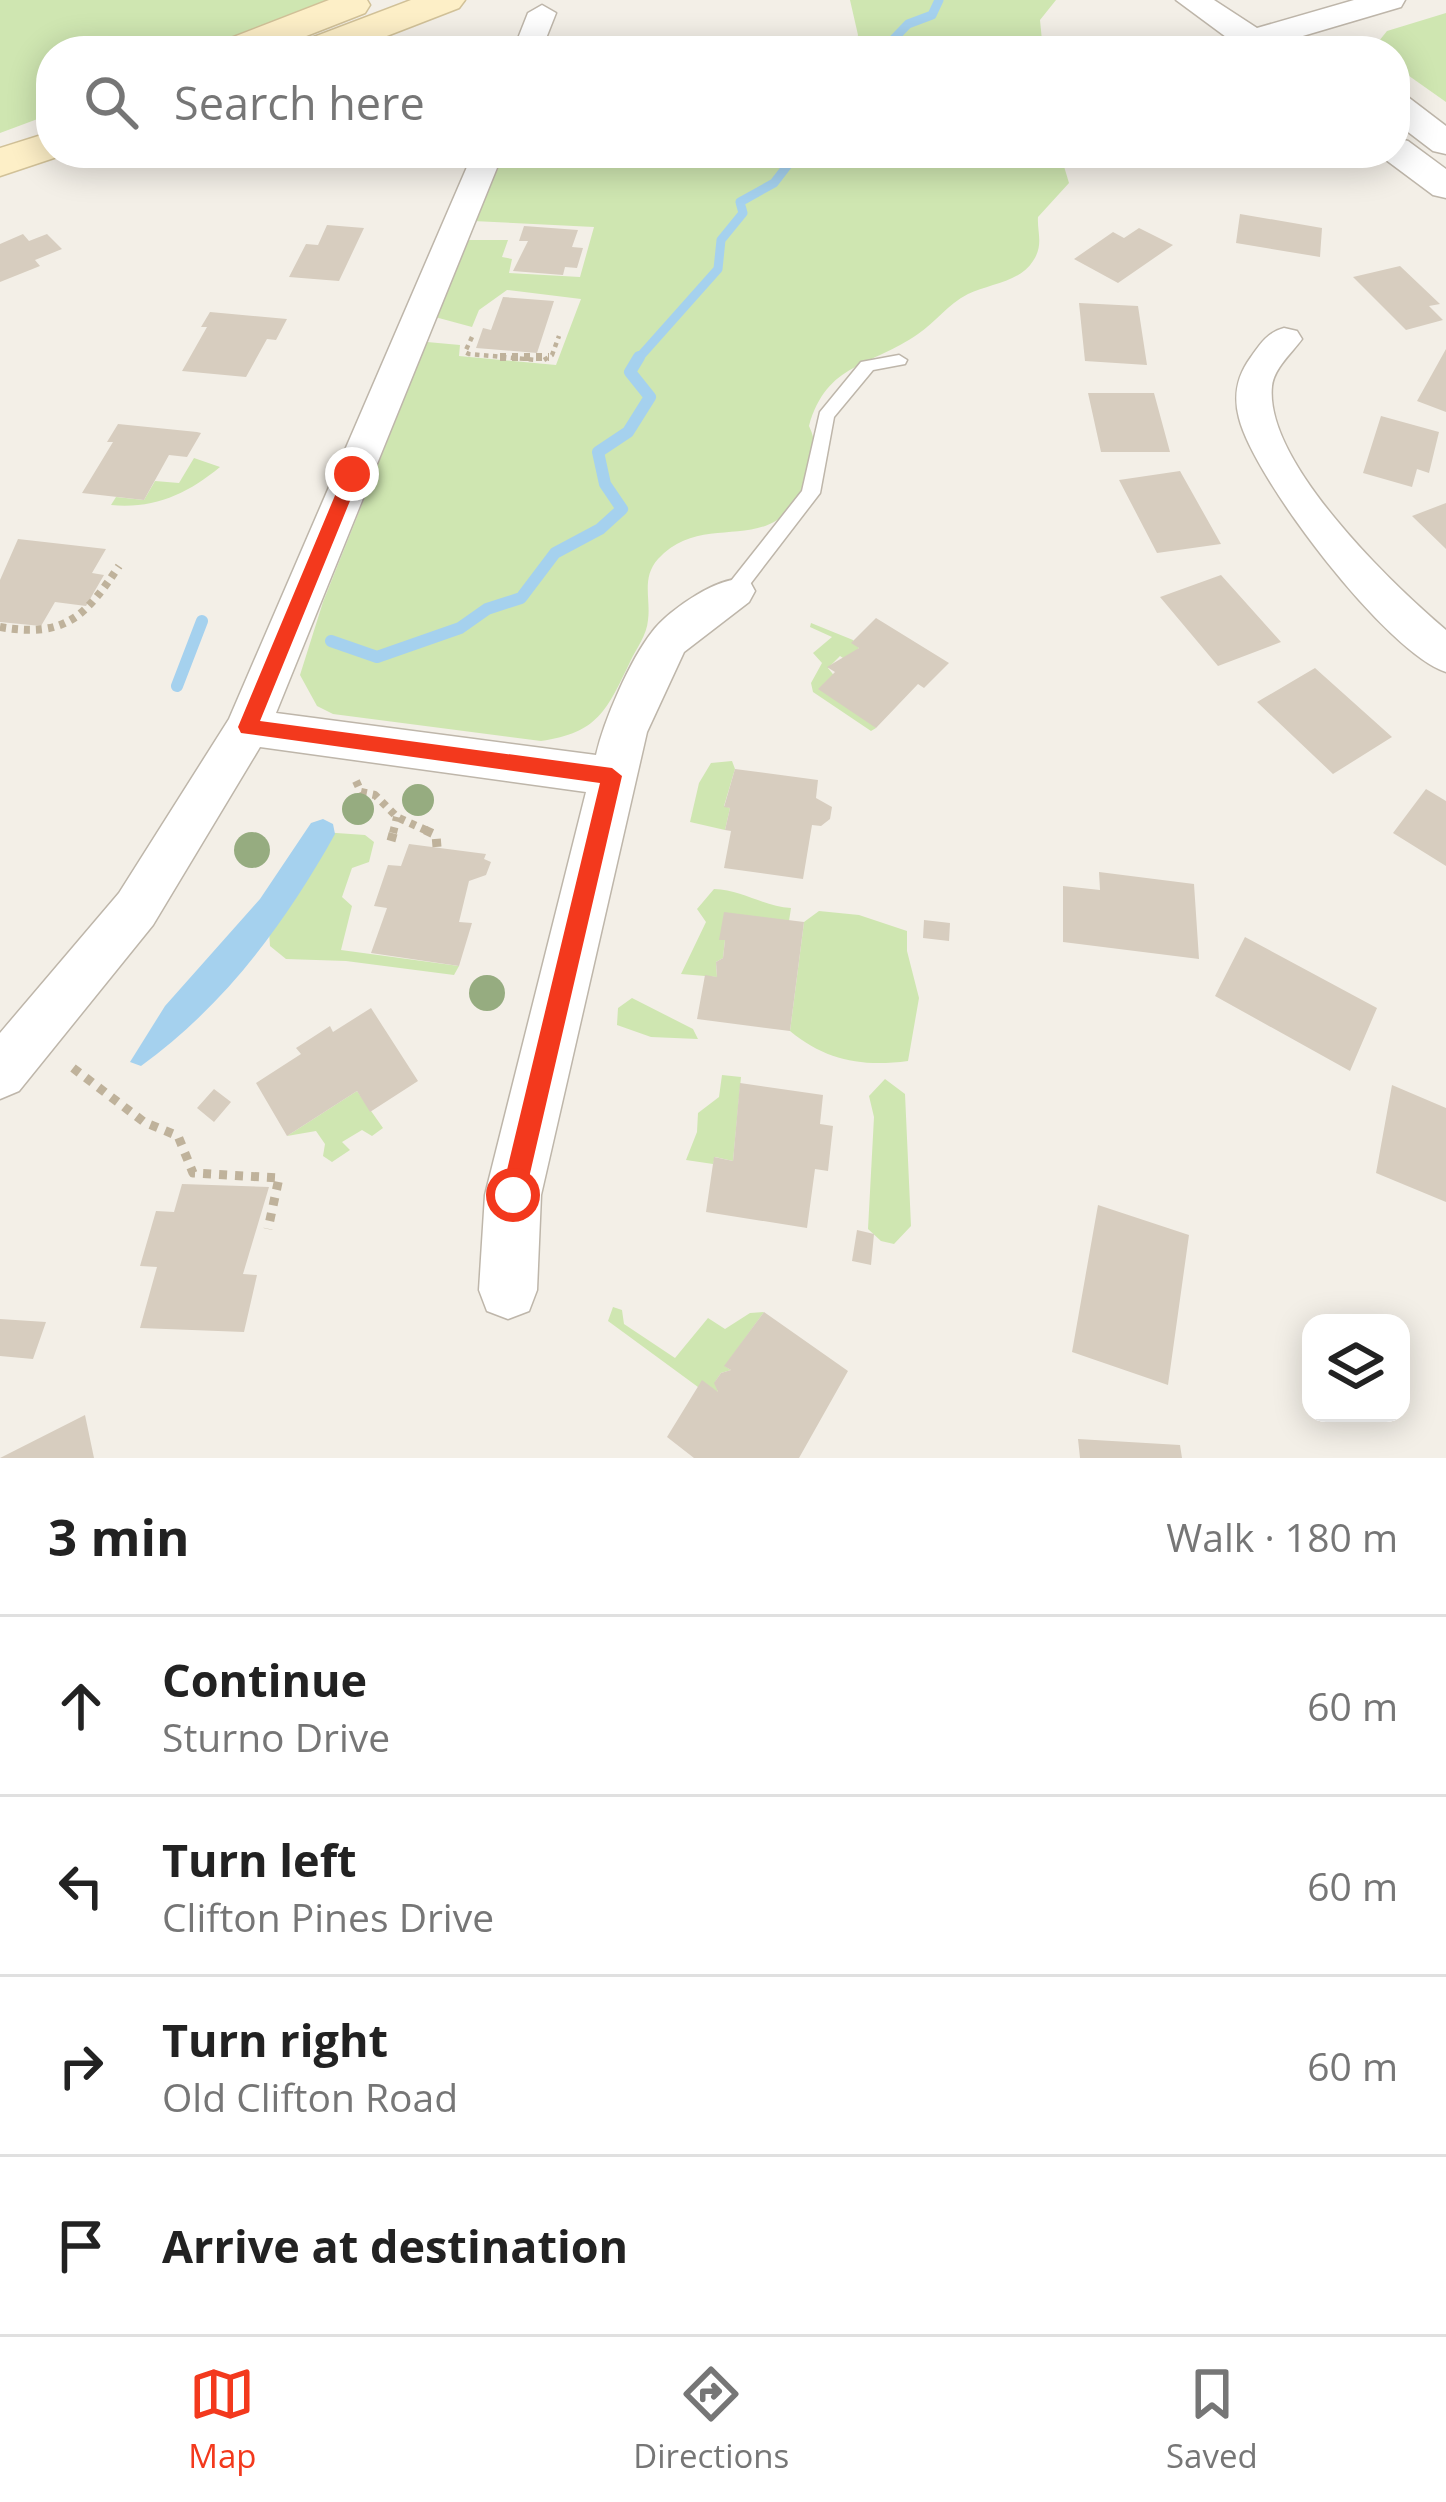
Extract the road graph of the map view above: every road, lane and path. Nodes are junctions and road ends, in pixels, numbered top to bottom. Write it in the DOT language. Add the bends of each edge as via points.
graph roads {
  1 [pos="364,0"];
  2 [pos="446,0"];
  3 [pos="1192,0"];
  4 [pos="1248,0"];
  5 [pos="1389,0"];
  6 [pos="542,13"];
  7 [pos="271,36"];
  8 [pos="352,36"];
  9 [pos="533,36"];
  10 [pos="1263,36"];
  11 [pos="1269,36"];
  12 [pos="1283,36"];
  13 [pos="1410,116"];
  14 [pos="36,121"];
  15 [pos="0,134"];
  16 [pos="1446,143"];
  17 [pos="36,150"];
  18 [pos="1410,160"];
  19 [pos="0,163"];
  20 [pos="482,168"];
  21 [pos="1446,188"];
  22 [pos="559,336"];
  23 [pos="472,337"];
  24 [pos="1283,339"];
  25 [pos="898,360"];
  26 [pos="119,566"];
  27 [pos="734,591"];
  28 [pos="0,627"];
  29 [pos="1446,655"];
  30 [pos="248,727"];
  31 [pos="612,776"];
  32 [pos="356,782"];
  33 [pos="398,818"];
  34 [pos="391,841"];
  35 [pos="437,847"];
  36 [pos="73,1068"];
  37 [pos="0,1073"];
  38 [pos="268,1229"];
  39 [pos="508,1290"];
  1 -- 7 [label="main road"];
  2 -- 8 [label="main road"];
  3 -- 10 [label="street"];
  4 -- 11 [label="street"];
  5 -- 12 [label="street"];
  6 -- 9 [label="street"];
  13 -- 16 [label="street"];
  14 -- 15 [label="main road"];
  17 -- 19 [label="main road"];
  18 -- 21 [label="street"];
  20 -- 30 [label="street"];
  22 -- 23 [label="path" via="543,360 470,354"];
  24 -- 29 [label="street" via="1254,380 1268,444 1335,544"];
  25 -- 27 [label="lane" via="867,366 826,416 811,493"];
  26 -- 28 [label="path" via="98,599 65,626 36,635"];
  27 -- 31 [label="street" via="668,641 640,691"];
  30 -- 31 [label="street"];
  30 -- 37 [label="street" via="136,910"];
  31 -- 39 [label="street" via="513,1195"];
  32 -- 33 [label="path"];
  33 -- 34 [label="path"];
  33 -- 35 [label="path" via="436,835"];
  36 -- 38 [label="path" via="144,1122 178,1136 193,1173 279,1178"];
}
